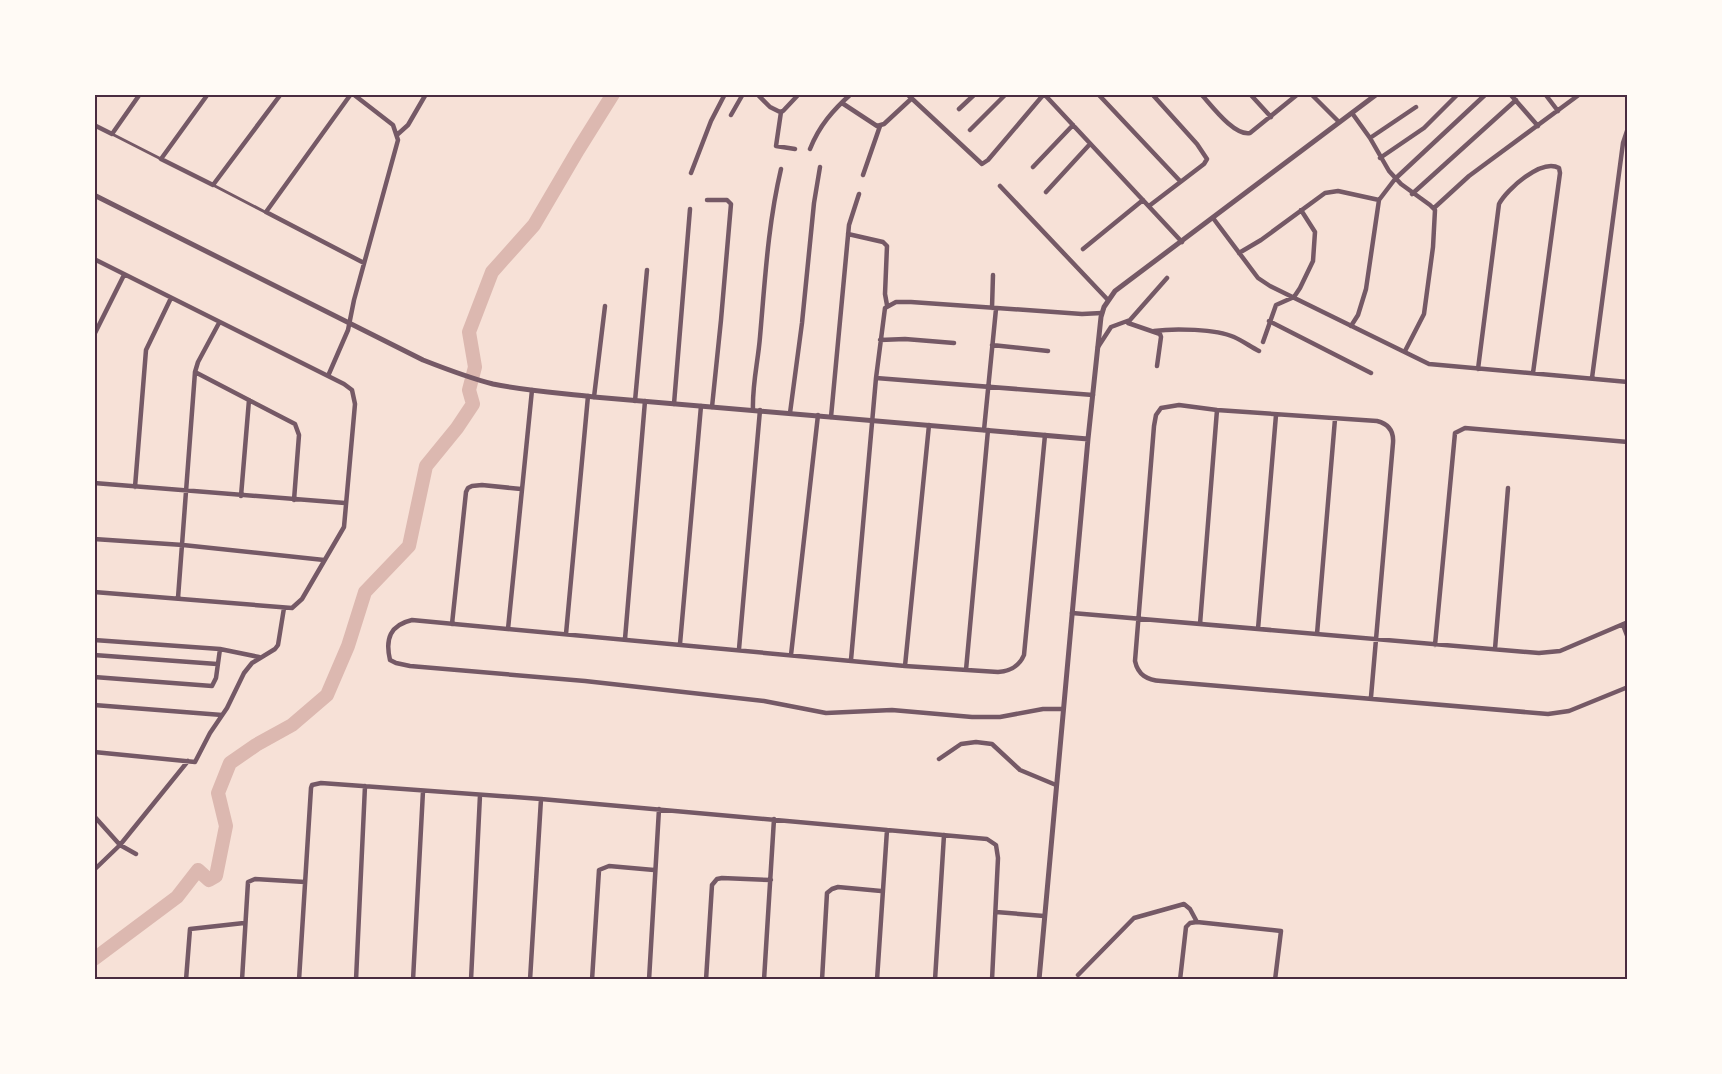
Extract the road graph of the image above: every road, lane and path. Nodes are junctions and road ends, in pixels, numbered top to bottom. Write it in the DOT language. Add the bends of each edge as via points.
graph roads {
  1 [pos="140,94"];
  2 [pos="208,94"];
  3 [pos="281,94"];
  4 [pos="352,94"];
  5 [pos="426,94"];
  6 [pos="725,94"];
  7 [pos="743,94"];
  8 [pos="757,94"];
  9 [pos="799,94"];
  10 [pos="851,94"];
  11 [pos="975,94"];
  12 [pos="1006,94"];
  13 [pos="1044,94"];
  14 [pos="1098,94"];
  15 [pos="1152,94"];
  16 [pos="1201,94"];
  17 [pos="1250,94"];
  18 [pos="1298,94"];
  19 [pos="1311,94"];
  20 [pos="1377,94"];
  21 [pos="1458,94"];
  22 [pos="1486,94"];
  23 [pos="1510,94"];
  24 [pos="1545,94"];
  25 [pos="1580,94"];
  26 [pos="909,97"];
  27 [pos="1516,100"];
  28 [pos="842,103"];
  29 [pos="1416,107"];
  30 [pos="959,109"];
  31 [pos="1558,111"];
  32 [pos="782,112"];
  33 [pos="1352,113"];
  34 [pos="731,115"];
  35 [pos="1271,117"];
  36 [pos="1339,122"];
  37 [pos="94,125"];
  38 [pos="1073,125"];
  39 [pos="880,126"];
  40 [pos="1538,126"];
  41 [pos="1628,128"];
  42 [pos="970,130"];
  43 [pos="112,134"];
  44 [pos="398,134"];
  45 [pos="1370,138"];
  46 [pos="1090,144"];
  47 [pos="795,149"];
  48 [pos="810,149"];
  49 [pos="1380,158"];
  50 [pos="161,159"];
  51 [pos="820,167"];
  52 [pos="1033,167"];
  53 [pos="781,169"];
  54 [pos="691,173"];
  55 [pos="863,175"];
  56 [pos="1395,179"];
  57 [pos="1180,182"];
  58 [pos="213,185"];
  59 [pos="1000,186"];
  60 [pos="1046,192"];
  61 [pos="860,194"];
  62 [pos="1412,194"];
  63 [pos="94,195"];
  64 [pos="707,200"];
  65 [pos="1143,200"];
  66 [pos="1379,200"];
  67 [pos="1149,206"];
  68 [pos="1434,208"];
  69 [pos="690,209"];
  70 [pos="1301,210"];
  71 [pos="266,212"];
  72 [pos="1213,218"];
  73 [pos="848,234"];
  74 [pos="1182,242"];
  75 [pos="1083,249"];
  76 [pos="1239,253"];
  77 [pos="94,259"];
  78 [pos="364,263"];
  79 [pos="647,270"];
  80 [pos="124,275"];
  81 [pos="993,275"];
  82 [pos="1167,278"];
  83 [pos="1293,297"];
  84 [pos="171,298"];
  85 [pos="1108,300"];
  86 [pos="887,305"];
  87 [pos="605,306"];
  88 [pos="994,308"];
  89 [pos="1102,313"];
  90 [pos="1269,321"];
  91 [pos="219,323"];
  92 [pos="1128,323"];
  93 [pos="350,324"];
  94 [pos="1351,326"];
  95 [pos="1154,331"];
  96 [pos="94,335"];
  97 [pos="880,340"];
  98 [pos="1263,342"];
  99 [pos="954,343"];
  100 [pos="992,345"];
  101 [pos="1098,347"];
  102 [pos="1048,351"];
  103 [pos="1259,351"];
  104 [pos="1405,351"];
  105 [pos="1157,366"];
  106 [pos="1478,369"];
  107 [pos="195,372"];
  108 [pos="1371,373"];
  109 [pos="1533,373"];
  110 [pos="328,376"];
  111 [pos="876,378"];
  112 [pos="1593,378"];
  113 [pos="1628,382"];
  114 [pos="988,386"];
  115 [pos="532,390"];
  116 [pos="1093,394"];
  117 [pos="591,397"];
  118 [pos="249,400"];
  119 [pos="635,401"];
  120 [pos="645,401"];
  121 [pos="674,404"];
  122 [pos="701,406"];
  123 [pos="712,407"];
  124 [pos="756,410"];
  125 [pos="1217,410"];
  126 [pos="790,413"];
  127 [pos="818,415"];
  128 [pos="1276,415"];
  129 [pos="831,417"];
  130 [pos="1335,418"];
  131 [pos="873,420"];
  132 [pos="929,424"];
  133 [pos="986,430"];
  134 [pos="1045,435"];
  135 [pos="1088,439"];
  136 [pos="1628,442"];
  137 [pos="94,483"];
  138 [pos="135,487"];
  139 [pos="1508,488"];
  140 [pos="521,489"];
  141 [pos="186,491"];
  142 [pos="241,496"];
  143 [pos="294,500"];
  144 [pos="345,503"];
  145 [pos="94,539"];
  146 [pos="183,545"];
  147 [pos="324,560"];
  148 [pos="94,592"];
  149 [pos="178,598"];
  150 [pos="284,608"];
  151 [pos="1072,613"];
  152 [pos="1140,619"];
  153 [pos="452,624"];
  154 [pos="1200,624"];
  155 [pos="1625,624"];
  156 [pos="508,629"];
  157 [pos="1258,629"];
  158 [pos="566,634"];
  159 [pos="1317,634"];
  160 [pos="1628,638"];
  161 [pos="625,639"];
  162 [pos="1376,639"];
  163 [pos="94,640"];
  164 [pos="680,644"];
  165 [pos="1435,645"];
  166 [pos="220,649"];
  167 [pos="739,649"];
  168 [pos="1495,649"];
  169 [pos="94,655"];
  170 [pos="791,655"];
  171 [pos="259,657"];
  172 [pos="851,660"];
  173 [pos="218,664"];
  174 [pos="906,666"];
  175 [pos="966,670"];
  176 [pos="94,677"];
  177 [pos="1628,687"];
  178 [pos="1371,698"];
  179 [pos="94,705"];
  180 [pos="1063,710"];
  181 [pos="222,715"];
  182 [pos="94,752"];
  183 [pos="939,759"];
  184 [pos="188,761"];
  185 [pos="1056,785"];
  186 [pos="365,786"];
  187 [pos="423,791"];
  188 [pos="480,795"];
  189 [pos="541,799"];
  190 [pos="659,809"];
  191 [pos="94,816"];
  192 [pos="774,819"];
  193 [pos="886,830"];
  194 [pos="944,835"];
  195 [pos="120,845"];
  196 [pos="136,854"];
  197 [pos="94,870"];
  198 [pos="654,870"];
  199 [pos="771,880"];
  200 [pos="305,882"];
  201 [pos="881,891"];
  202 [pos="996,912"];
  203 [pos="1044,916"];
  204 [pos="1197,922"];
  205 [pos="244,923"];
  206 [pos="1078,975"];
  207 [pos="186,980"];
  208 [pos="242,980"];
  209 [pos="299,980"];
  210 [pos="356,980"];
  211 [pos="413,980"];
  212 [pos="471,980"];
  213 [pos="530,980"];
  214 [pos="592,980"];
  215 [pos="649,980"];
  216 [pos="706,980"];
  217 [pos="765,980"];
  218 [pos="822,980"];
  219 [pos="877,980"];
  220 [pos="935,980"];
  221 [pos="992,980"];
  222 [pos="1039,980"];
  223 [pos="1180,980"];
  224 [pos="1275,980"];
  1 -- 43 [label="street"];
  2 -- 50 [label="street"];
  3 -- 58 [label="street"];
  4 -- 44 [label="street" via="386,118"];
  4 -- 71 [label="street"];
  5 -- 44 [label="street" via="408,125"];
  6 -- 54 [label="street"];
  7 -- 34 [label="street"];
  8 -- 32 [label="street"];
  9 -- 32 [label="street"];
  10 -- 28 [label="street"];
  11 -- 30 [label="street"];
  12 -- 42 [label="street"];
  13 -- 26 [label="street" via="982,164"];
  13 -- 38 [label="street"];
  14 -- 57 [label="street"];
  15 -- 57 [label="street" via="1207,159"];
  16 -- 35 [label="street" via="1242,134 1250,133"];
  17 -- 35 [label="street"];
  18 -- 35 [label="street"];
  19 -- 36 [label="street"];
  20 -- 33 [label="street"];
  21 -- 49 [label="street" via="1424,128"];
  22 -- 56 [label="street"];
  23 -- 27 [label="street"];
  24 -- 31 [label="street"];
  25 -- 31 [label="street"];
  26 -- 39 [label="street"];
  27 -- 40 [label="street"];
  27 -- 62 [label="street"];
  28 -- 39 [label="street" via="874,126"];
  28 -- 48 [label="street" via="820,128"];
  29 -- 45 [label="street"];
  31 -- 40 [label="street"];
  32 -- 47 [label="street" via="776,146"];
  33 -- 36 [label="street"];
  33 -- 45 [label="street"];
  36 -- 72 [label="street"];
  37 -- 43 [label="street"];
  38 -- 46 [label="street"];
  38 -- 52 [label="street"];
  39 -- 55 [label="street"];
  40 -- 68 [label="street" via="1469,176"];
  41 -- 112 [label="street"];
  43 -- 50 [label="street"];
  44 -- 78 [label="street"];
  45 -- 49 [label="street"];
  46 -- 60 [label="street"];
  46 -- 65 [label="street"];
  49 -- 56 [label="street"];
  50 -- 58 [label="street"];
  51 -- 126 [label="street"];
  53 -- 124 [label="street" via="772,207 753,380"];
  56 -- 62 [label="street"];
  56 -- 66 [label="street"];
  57 -- 67 [label="street"];
  58 -- 71 [label="street"];
  59 -- 85 [label="street"];
  61 -- 73 [label="street"];
  62 -- 68 [label="street"];
  63 -- 93 [label="street"];
  64 -- 123 [label="street" via="727,200 730,204"];
  65 -- 67 [label="street"];
  65 -- 75 [label="street"];
  66 -- 70 [label="street" via="1331,191"];
  66 -- 94 [label="street" via="1366,289"];
  67 -- 74 [label="street"];
  68 -- 104 [label="street" via="1424,314"];
  69 -- 121 [label="street"];
  70 -- 76 [label="street"];
  70 -- 83 [label="street" via="1313,227 1316,246 1311,268"];
  71 -- 78 [label="street"];
  72 -- 74 [label="street"];
  72 -- 76 [label="street"];
  73 -- 86 [label="street" via="887,246"];
  73 -- 129 [label="street"];
  74 -- 85 [label="street"];
  76 -- 83 [label="street" via="1258,278"];
  77 -- 80 [label="street"];
  78 -- 93 [label="street"];
  79 -- 119 [label="street"];
  80 -- 84 [label="street"];
  80 -- 96 [label="street"];
  81 -- 88 [label="street"];
  82 -- 92 [label="street"];
  83 -- 90 [label="street" via="1275,305"];
  83 -- 94 [label="street"];
  84 -- 91 [label="street"];
  84 -- 138 [label="street" via="146,350"];
  85 -- 89 [label="street"];
  86 -- 88 [label="street" via="911,302"];
  86 -- 97 [label="street"];
  87 -- 117 [label="street"];
  88 -- 89 [label="street"];
  88 -- 100 [label="street"];
  89 -- 101 [label="street"];
  90 -- 98 [label="street"];
  90 -- 108 [label="street"];
  91 -- 107 [label="street"];
  91 -- 110 [label="street"];
  92 -- 95 [label="street"];
  92 -- 101 [label="street" via="1111,327"];
  93 -- 110 [label="street"];
  93 -- 115 [label="street" via="466,377"];
  94 -- 104 [label="street"];
  95 -- 103 [label="street" via="1178,328 1225,334"];
  95 -- 105 [label="street" via="1161,337"];
  97 -- 99 [label="street"];
  97 -- 111 [label="street"];
  100 -- 102 [label="street"];
  100 -- 114 [label="street"];
  101 -- 116 [label="street"];
  104 -- 106 [label="street" via="1429,364"];
  106 -- 109 [label="street"];
  106 -- 109 [label="street" via="1499,204 1506,193 1535,171 1556,165 1560,173"];
  107 -- 118 [label="street"];
  107 -- 141 [label="street"];
  109 -- 112 [label="street"];
  110 -- 144 [label="street" via="349,387 354,395"];
  111 -- 114 [label="street"];
  111 -- 131 [label="street"];
  112 -- 113 [label="street"];
  114 -- 116 [label="street"];
  114 -- 133 [label="street"];
  115 -- 117 [label="street"];
  115 -- 140 [label="street"];
  116 -- 135 [label="street"];
  117 -- 119 [label="street"];
  117 -- 158 [label="street"];
  118 -- 142 [label="street"];
  118 -- 143 [label="street" via="298,429"];
  119 -- 120 [label="street"];
  120 -- 121 [label="street"];
  120 -- 161 [label="street"];
  121 -- 122 [label="street"];
  122 -- 123 [label="street"];
  122 -- 164 [label="street"];
  123 -- 124 [label="street"];
  124 -- 126 [label="street"];
  124 -- 167 [label="street"];
  125 -- 128 [label="street"];
  125 -- 152 [label="street" via="1173,405 1161,408 1156,415"];
  125 -- 154 [label="street"];
  126 -- 127 [label="street"];
  127 -- 129 [label="street"];
  127 -- 170 [label="street"];
  128 -- 130 [label="street"];
  128 -- 157 [label="street"];
  129 -- 131 [label="street"];
  130 -- 159 [label="street"];
  130 -- 162 [label="street" via="1380,422 1388,426 1393,436"];
  131 -- 132 [label="street"];
  131 -- 172 [label="street"];
  132 -- 133 [label="street"];
  132 -- 174 [label="street"];
  133 -- 134 [label="street"];
  133 -- 175 [label="street"];
  134 -- 135 [label="street"];
  134 -- 175 [label="street" via="1024,655 1021,662 1005,672"];
  135 -- 151 [label="street"];
  136 -- 165 [label="street" via="1465,428 1455,433"];
  137 -- 138 [label="street"];
  138 -- 141 [label="street"];
  139 -- 168 [label="street"];
  140 -- 153 [label="street" via="477,485 466,492"];
  140 -- 156 [label="street"];
  141 -- 142 [label="street"];
  141 -- 146 [label="street"];
  142 -- 143 [label="street"];
  143 -- 144 [label="street"];
  144 -- 147 [label="street" via="344,527"];
  145 -- 146 [label="street"];
  146 -- 147 [label="street"];
  146 -- 149 [label="street"];
  147 -- 150 [label="street" via="302,599 292,608"];
  148 -- 149 [label="street"];
  149 -- 150 [label="street"];
  150 -- 171 [label="street" via="278,645"];
  151 -- 152 [label="street"];
  151 -- 180 [label="street"];
  152 -- 154 [label="street"];
  152 -- 178 [label="street" via="1135,661 1138,672 1149,680"];
  153 -- 156 [label="street"];
  153 -- 180 [label="street" via="412,620 401,623 390,635 390,660 410,666 764,701 826,713 892,710 1000,717 1043,709"];
  154 -- 157 [label="street"];
  155 -- 160 [label="street"];
  155 -- 168 [label="street" via="1552,653"];
  156 -- 158 [label="street"];
  157 -- 159 [label="street"];
  158 -- 161 [label="street"];
  159 -- 162 [label="street"];
  161 -- 164 [label="street"];
  162 -- 165 [label="street"];
  162 -- 178 [label="street"];
  163 -- 166 [label="street"];
  164 -- 167 [label="street"];
  165 -- 168 [label="street"];
  166 -- 171 [label="street"];
  166 -- 173 [label="street"];
  167 -- 170 [label="street"];
  169 -- 173 [label="street"];
  170 -- 172 [label="street"];
  171 -- 181 [label="street" via="244,673"];
  172 -- 174 [label="street"];
  173 -- 176 [label="street" via="215,681 209,687"];
  174 -- 175 [label="street"];
  177 -- 178 [label="street" via="1556,714"];
  179 -- 181 [label="street"];
  180 -- 185 [label="street"];
  181 -- 184 [label="street" via="197,760"];
  182 -- 184 [label="street"];
  183 -- 185 [label="street" via="961,744 992,744 1020,770"];
  184 -- 195 [label="street"];
  185 -- 203 [label="street"];
  186 -- 187 [label="street"];
  186 -- 200 [label="street" via="312,785"];
  186 -- 210 [label="street"];
  187 -- 188 [label="street"];
  187 -- 211 [label="street"];
  188 -- 189 [label="street"];
  188 -- 212 [label="street"];
  189 -- 190 [label="street"];
  189 -- 213 [label="street"];
  190 -- 192 [label="street"];
  190 -- 198 [label="street"];
  191 -- 195 [label="street"];
  192 -- 193 [label="street"];
  192 -- 199 [label="street"];
  193 -- 194 [label="street"];
  193 -- 201 [label="street"];
  194 -- 202 [label="street" via="987,839 996,844"];
  194 -- 220 [label="street"];
  195 -- 196 [label="street"];
  195 -- 197 [label="street"];
  198 -- 214 [label="street" via="609,866 599,870"];
  198 -- 215 [label="street"];
  199 -- 216 [label="street" via="722,878 712,885"];
  199 -- 217 [label="street"];
  200 -- 205 [label="street" via="250,881"];
  200 -- 209 [label="street"];
  201 -- 218 [label="street" via="838,887 827,893"];
  201 -- 219 [label="street"];
  202 -- 203 [label="street"];
  202 -- 221 [label="street"];
  203 -- 222 [label="street"];
  204 -- 206 [label="street" via="1188,906 1182,904 1135,918"];
  204 -- 223 [label="street" via="1186,927"];
  204 -- 224 [label="street" via="1281,931"];
  205 -- 207 [label="street" via="190,929"];
  205 -- 208 [label="street"];
}
